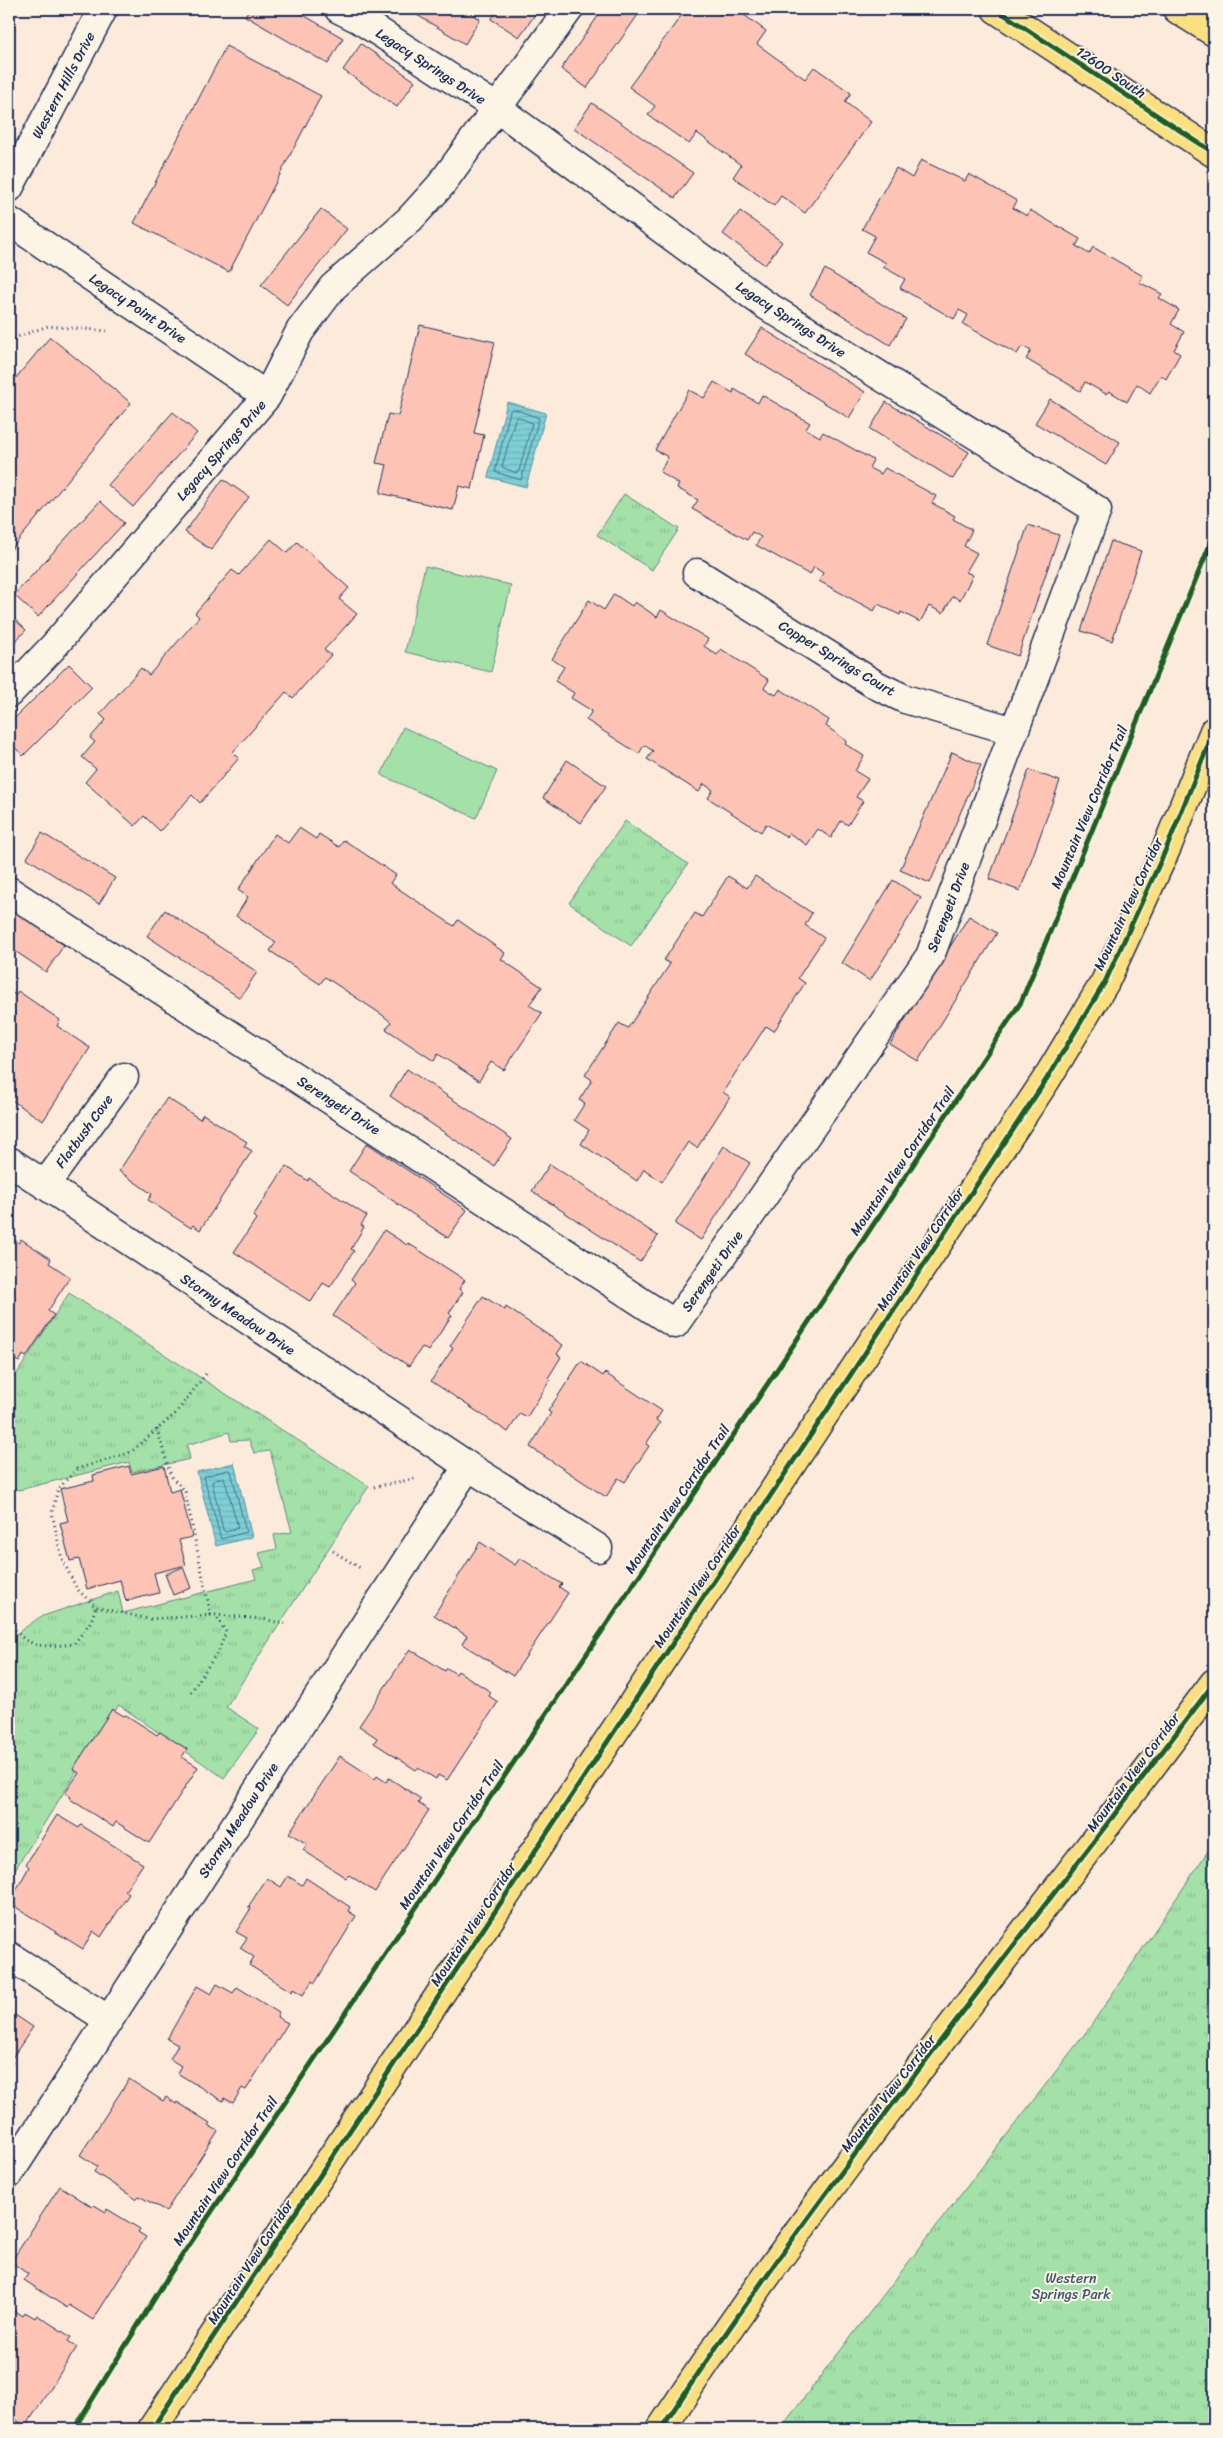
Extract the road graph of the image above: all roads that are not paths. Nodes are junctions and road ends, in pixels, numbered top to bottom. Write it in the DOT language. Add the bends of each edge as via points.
graph roads {
  1 [pos="103,9"];
  2 [pos="339,9"];
  3 [pos="569,9"];
  4 [pos="996,9"];
  5 [pos="1177,9"];
  6 [pos="1214,32"];
  7 [pos="497,108"];
  8 [pos="1214,154"];
  9 [pos="9,188"];
  10 [pos="9,221"];
  11 [pos="267,396"];
  12 [pos="1098,510"];
  13 [pos="697,573"];
  14 [pos="9,693"];
  15 [pos="1014,731"];
  16 [pos="1214,731"];
  17 [pos="9,891"];
  18 [pos="124,1077"];
  19 [pos="9,1160"];
  20 [pos="45,1185"];
  21 [pos="468,1466"];
  22 [pos="598,1548"];
  23 [pos="1214,1683"];
  24 [pos="9,1956"];
  25 [pos="109,2020"];
  26 [pos="9,2174"];
  27 [pos="152,2429"];
  28 [pos="661,2429"];
  1 -- 9 [label="street, Western Hills Drive"];
  2 -- 7 [label="street, Legacy Springs Drive"];
  3 -- 7 [label="street, Legacy Springs Drive"];
  4 -- 8 [label="main road, 12600 South"];
  5 -- 6 [label="main road"];
  7 -- 11 [label="street, Legacy Springs Drive" via="440,186 410,219 333,287 300,331"];
  7 -- 12 [label="street, Legacy Springs Drive" via="764,304"];
  10 -- 11 [label="street, Legacy Point Drive"];
  11 -- 14 [label="street, Legacy Springs Drive"];
  12 -- 15 [label="street, Serengeti Drive"];
  13 -- 15 [label="street, Copper Springs Court" via="905,699"];
  15 -- 17 [label="street, Serengeti Drive" via="930,956 675,1324"];
  16 -- 27 [label="main road, Mountain View Corridor" via="1167,847 1105,982 1046,1080"];
  18 -- 20 [label="street, Flatbush Cove"];
  19 -- 20 [label="street, Stormy Meadow Drive"];
  20 -- 21 [label="street, Stormy Meadow Drive"];
  21 -- 22 [label="street, Stormy Meadow Drive"];
  21 -- 25 [label="street, Stormy Meadow Drive"];
  23 -- 28 [label="main road, Mountain View Corridor" via="849,2162 714,2348"];
  24 -- 25 [label="street"];
  25 -- 26 [label="street, Stormy Meadow Drive"];
}
